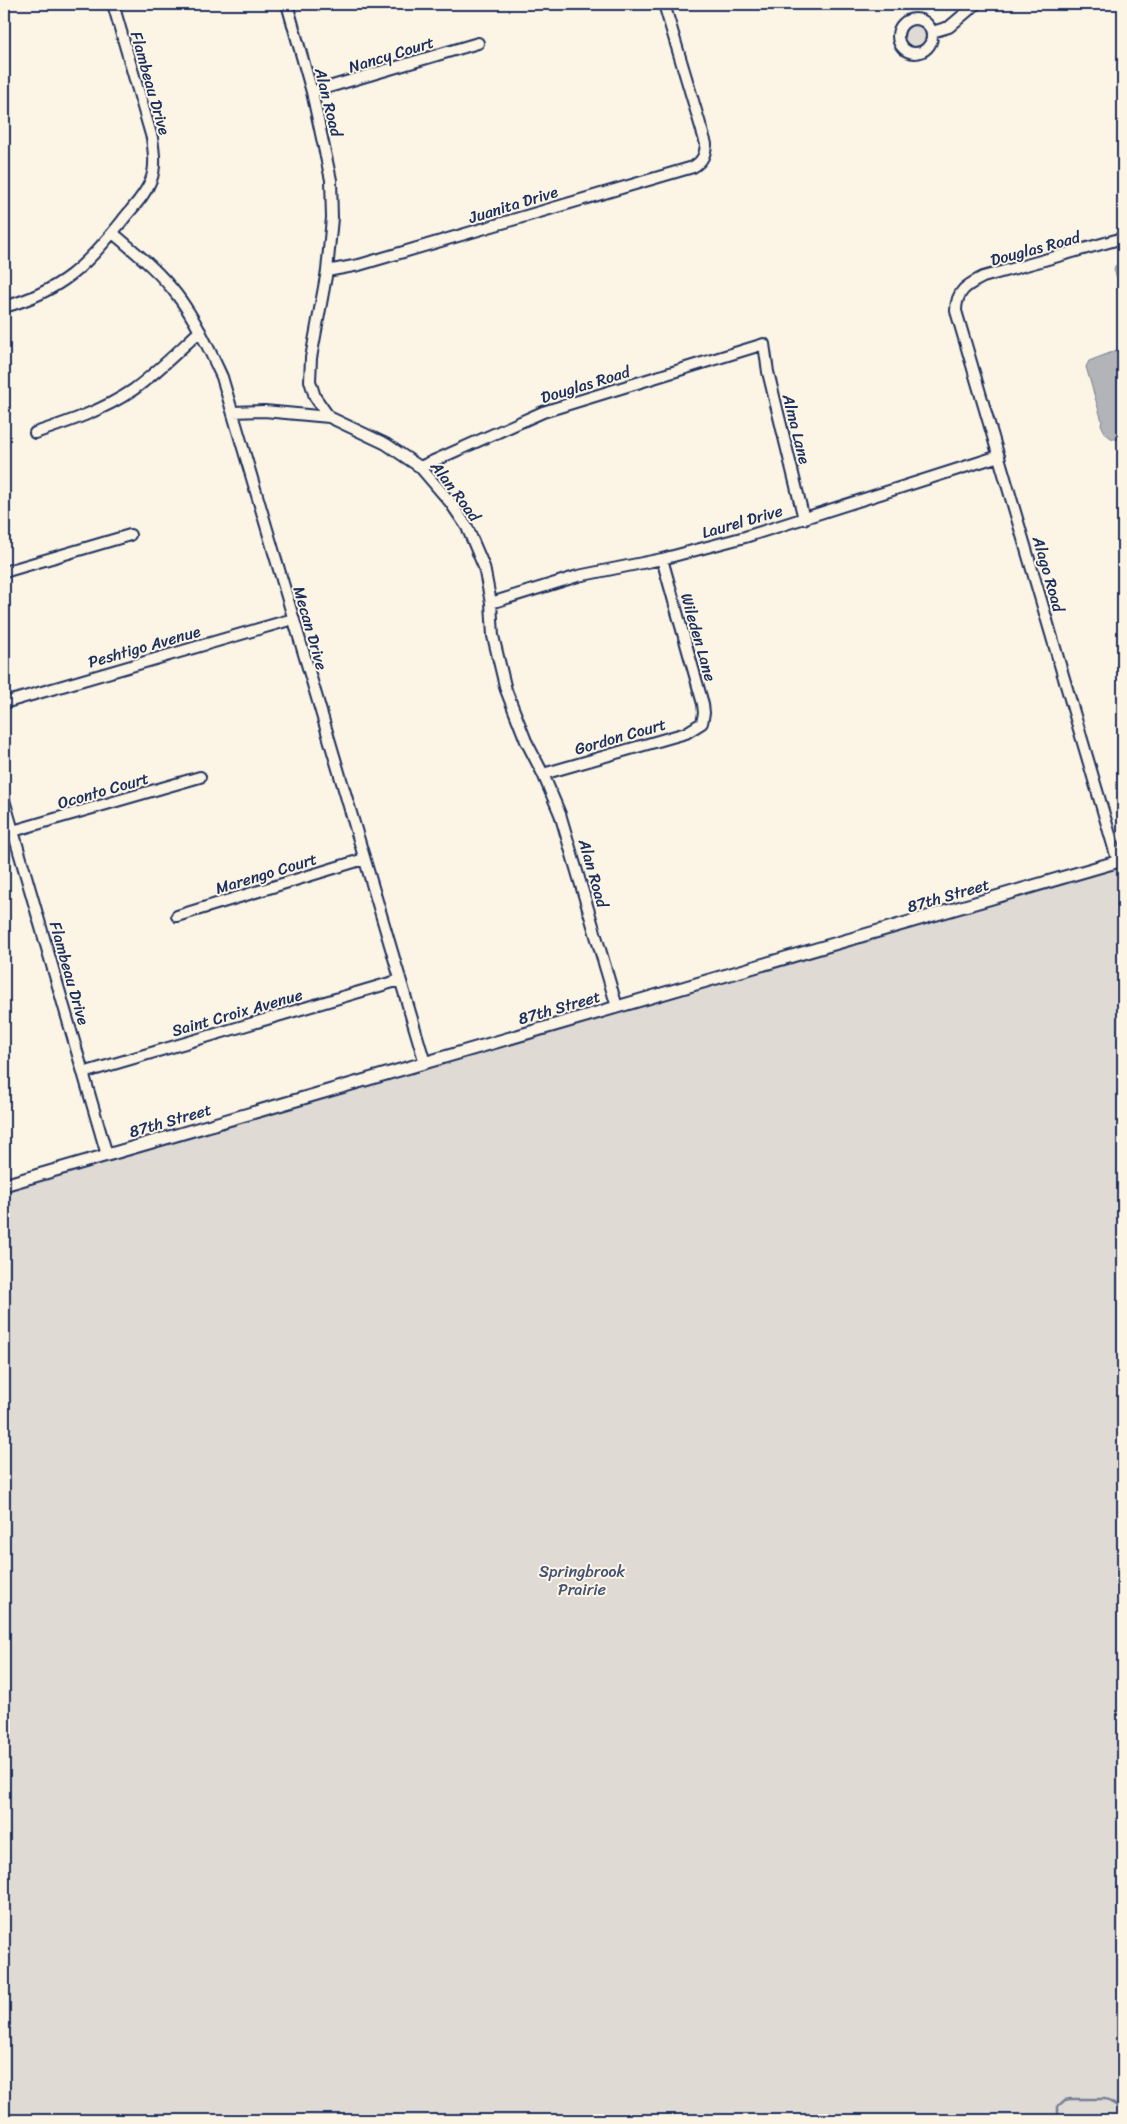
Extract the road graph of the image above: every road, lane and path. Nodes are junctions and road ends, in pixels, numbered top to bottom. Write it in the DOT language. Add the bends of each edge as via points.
graph roads {
  1 [pos="113,4"];
  2 [pos="287,4"];
  3 [pos="664,4"];
  4 [pos="976,4"];
  5 [pos="932,32"];
  6 [pos="478,43"];
  7 [pos="312,92"];
  8 [pos="113,233"];
  9 [pos="1123,238"];
  10 [pos="327,271"];
  11 [pos="959,294"];
  12 [pos="4,307"];
  13 [pos="200,331"];
  14 [pos="764,344"];
  15 [pos="233,412"];
  16 [pos="329,417"];
  17 [pos="35,432"];
  18 [pos="999,456"];
  19 [pos="420,467"];
  20 [pos="804,519"];
  21 [pos="130,535"];
  22 [pos="662,559"];
  23 [pos="4,572"];
  24 [pos="491,603"];
  25 [pos="293,619"];
  26 [pos="4,703"];
  27 [pos="702,723"];
  28 [pos="543,774"];
  29 [pos="200,777"];
  30 [pos="4,800"];
  31 [pos="13,831"];
  32 [pos="364,859"];
  33 [pos="1121,861"];
  34 [pos="176,916"];
  35 [pos="400,980"];
  36 [pos="617,1007"];
  37 [pos="425,1063"];
  38 [pos="83,1073"];
  39 [pos="107,1155"];
  40 [pos="4,1185"];
  1 -- 8 [label="street, Flambeau Drive" via="152,138 155,159 143,196"];
  2 -- 7 [label="street, Alan Road"];
  3 -- 10 [label="street, Juanita Drive" via="706,144 703,158 693,166 359,266"];
  4 -- 5 [label="street" via="949,27"];
  6 -- 7 [label="street, Nancy Court"];
  7 -- 10 [label="street, Alan Road" via="330,180 332,218"];
  8 -- 12 [label="street, Flambeau Drive" via="87,263 65,281 38,296"];
  8 -- 13 [label="street, Mecan Drive" via="148,263 177,295"];
  9 -- 11 [label="street, Douglas Road" via="984,277"];
  10 -- 16 [label="street, Alan Road" via="310,380 314,396"];
  11 -- 18 [label="street, Alago Road" via="956,311"];
  13 -- 15 [label="street, Mecan Drive" via="222,377"];
  13 -- 17 [label="street" via="132,390 102,408"];
  14 -- 19 [label="street, Douglas Road" via="543,412"];
  14 -- 20 [label="street, Alma Lane"];
  15 -- 16 [label="street" via="264,411"];
  15 -- 25 [label="street, Mecan Drive"];
  16 -- 19 [label="street, Alan Road" via="386,444"];
  18 -- 20 [label="street, Laurel Drive"];
  18 -- 33 [label="street, Alago Road"];
  19 -- 24 [label="street, Alan Road" via="450,502 466,527 484,566"];
  20 -- 22 [label="street, Laurel Drive"];
  21 -- 23 [label="street"];
  22 -- 24 [label="street, Laurel Drive" via="594,572"];
  22 -- 27 [label="street, Wileden Lane" via="703,704"];
  24 -- 28 [label="street, Alan Road" via="493,636 506,690"];
  25 -- 26 [label="street, Peshtigo Avenue"];
  25 -- 32 [label="street, Mecan Drive"];
  27 -- 28 [label="street, Gordon Court" via="686,733"];
  28 -- 36 [label="street, Alan Road" via="567,834"];
  29 -- 31 [label="street, Oconto Court"];
  30 -- 31 [label="street, Flambeau Drive"];
  31 -- 38 [label="street, Flambeau Drive"];
  32 -- 34 [label="street, Marengo Court"];
  32 -- 35 [label="street, Mecan Drive"];
  33 -- 36 [label="street, 87th Street"];
  35 -- 37 [label="street, Mecan Drive"];
  35 -- 38 [label="street, Saint Croix Avenue"];
  36 -- 37 [label="street, 87th Street"];
  37 -- 39 [label="street, 87th Street"];
  38 -- 39 [label="street, Flambeau Drive"];
  39 -- 40 [label="street, 87th Street"];
}
